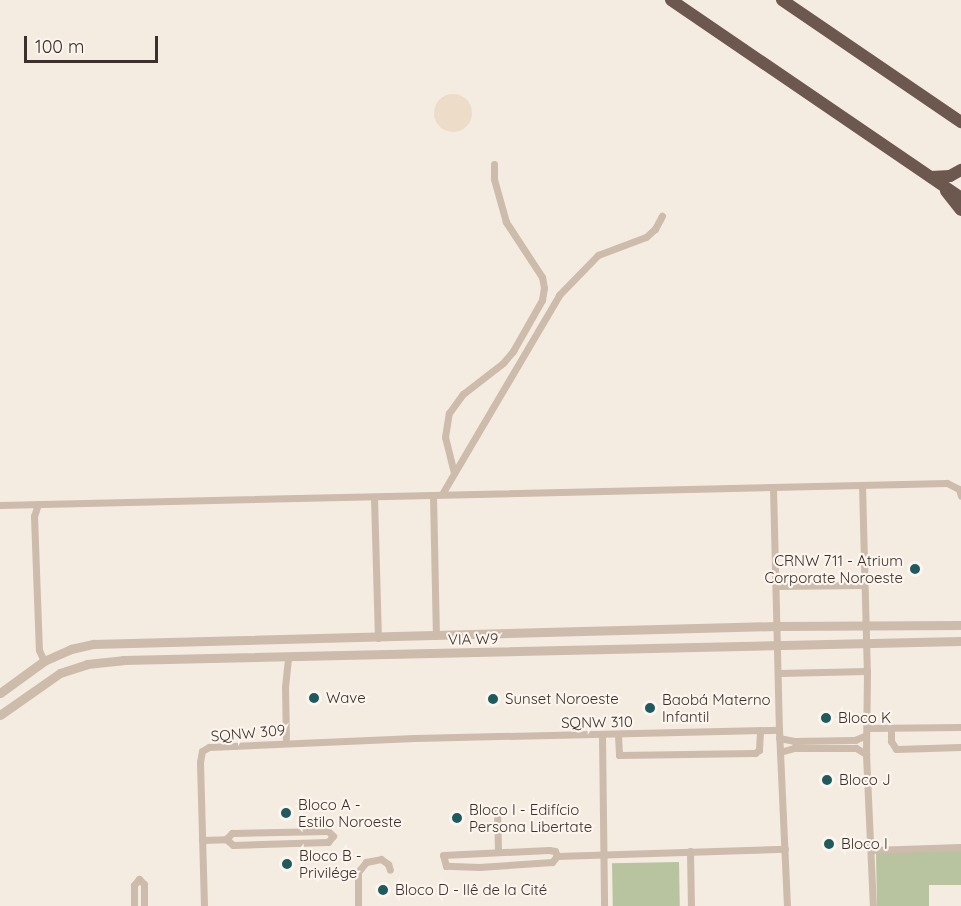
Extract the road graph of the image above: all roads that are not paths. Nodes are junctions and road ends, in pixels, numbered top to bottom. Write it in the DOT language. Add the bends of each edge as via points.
graph roads {
  1 [pos="671,0"];
  2 [pos="782,0"];
  3 [pos="961,122"];
  4 [pos="494,164"];
  5 [pos="961,170"];
  6 [pos="935,180"];
  7 [pos="961,198"];
  8 [pos="961,210"];
  9 [pos="662,216"];
  10 [pos="454,473"];
  11 [pos="862,485"];
  12 [pos="773,487"];
  13 [pos="960,493"];
  14 [pos="433,495"];
  15 [pos="442,495"];
  16 [pos="374,497"];
  17 [pos="38,504"];
  18 [pos="0,505"];
  19 [pos="864,585"];
  20 [pos="776,586"];
  21 [pos="961,625"];
  22 [pos="777,626"];
  23 [pos="866,626"];
  24 [pos="436,636"];
  25 [pos="378,638"];
  26 [pos="285,641"];
  27 [pos="961,641"];
  28 [pos="866,644"];
  29 [pos="777,646"];
  30 [pos="288,658"];
  31 [pos="44,661"];
  32 [pos="867,671"];
  33 [pos="778,673"];
  34 [pos="0,693"];
  35 [pos="0,715"];
  36 [pos="961,727"];
  37 [pos="891,729"];
  38 [pos="866,731"];
  39 [pos="759,732"];
  40 [pos="779,734"];
  41 [pos="602,735"];
  42 [pos="618,735"];
  43 [pos="415,738"];
  44 [pos="286,743"];
  45 [pos="961,747"];
  46 [pos="780,752"];
  47 [pos="866,754"];
  48 [pos="497,809"];
  49 [pos="202,840"];
  50 [pos="226,840"];
  51 [pos="961,847"];
  52 [pos="785,849"];
  53 [pos="871,850"];
  54 [pos="498,851"];
  55 [pos="690,851"];
  56 [pos="604,855"];
  57 [pos="557,856"];
  58 [pos="390,870"];
  59 [pos="134,906"];
  60 [pos="144,906"];
  61 [pos="204,906"];
  62 [pos="358,906"];
  63 [pos="604,906"];
  64 [pos="691,906"];
  65 [pos="788,906"];
  66 [pos="873,906"];
  1 -- 6 [label="highway"];
  2 -- 3 [label="highway"];
  4 -- 10 [label="street" via="494,179 506,222 542,277 544,288 542,300 513,351 463,394 449,413 445,436"];
  5 -- 6 [label="highway"];
  6 -- 7 [label="highway"];
  6 -- 8 [label="highway"];
  9 -- 10 [label="street" via="646,237 598,255 559,295"];
  10 -- 15 [label="street"];
  11 -- 12 [label="street"];
  11 -- 13 [label="street" via="947,483"];
  11 -- 19 [label="street"];
  12 -- 15 [label="street"];
  12 -- 20 [label="street"];
  14 -- 15 [label="street"];
  14 -- 16 [label="street"];
  14 -- 24 [label="street"];
  16 -- 17 [label="street"];
  16 -- 25 [label="street"];
  17 -- 18 [label="street"];
  17 -- 31 [label="street" via="34,523 38,638"];
  19 -- 20 [label="street"];
  19 -- 23 [label="street"];
  20 -- 22 [label="street"];
  21 -- 23 [label="street, VIA W9"];
  22 -- 23 [label="street, VIA W9"];
  22 -- 24 [label="street, VIA W9"];
  22 -- 29 [label="street"];
  23 -- 28 [label="street"];
  24 -- 25 [label="street, VIA W9"];
  25 -- 26 [label="street, VIA W9"];
  26 -- 30 [label="street"];
  26 -- 31 [label="street, VIA W9" via="93,644"];
  27 -- 28 [label="street, VIA W9"];
  28 -- 29 [label="street, VIA W9"];
  28 -- 32 [label="street"];
  29 -- 30 [label="street, VIA W9"];
  29 -- 33 [label="street"];
  30 -- 35 [label="street, VIA W9" via="87,664 60,673"];
  30 -- 44 [label="street"];
  31 -- 34 [label="street, VIA W9"];
  32 -- 33 [label="street"];
  32 -- 38 [label="street"];
  33 -- 40 [label="street"];
  36 -- 37 [label="street, SQNW 310"];
  37 -- 38 [label="street, SQNW 310"];
  37 -- 45 [label="street" via="896,749"];
  38 -- 40 [label="street, SQNW 310" via="855,740 794,741"];
  38 -- 47 [label="street"];
  39 -- 40 [label="street, SQNW 310"];
  39 -- 42 [label="street, SQNW 310"];
  39 -- 42 [label="street" via="759,750 755,753 619,755"];
  40 -- 46 [label="street"];
  41 -- 42 [label="street, SQNW 310"];
  41 -- 43 [label="street, SQNW 310"];
  41 -- 56 [label="street"];
  43 -- 44 [label="street, SQNW 309"];
  44 -- 49 [label="street, SQNW 309" via="209,747 202,751"];
  46 -- 47 [label="street" via="794,748 856,747"];
  46 -- 52 [label="street"];
  47 -- 53 [label="street"];
  48 -- 54 [label="street"];
  49 -- 50 [label="street"];
  49 -- 61 [label="street, SQNW 309"];
  50 -- 50 [label="street" via="233,845 328,842 333,836 328,831 232,833"];
  51 -- 53 [label="street"];
  52 -- 55 [label="street"];
  52 -- 65 [label="street"];
  53 -- 66 [label="street"];
  54 -- 57 [label="street" via="549,850"];
  54 -- 57 [label="street" via="445,853 443,865 552,862"];
  55 -- 56 [label="street"];
  55 -- 64 [label="street"];
  56 -- 57 [label="street"];
  56 -- 63 [label="street"];
  58 -- 62 [label="street" via="385,861 366,862 358,872"];
  59 -- 60 [label="street" via="134,885 139,879 144,884"];
}
